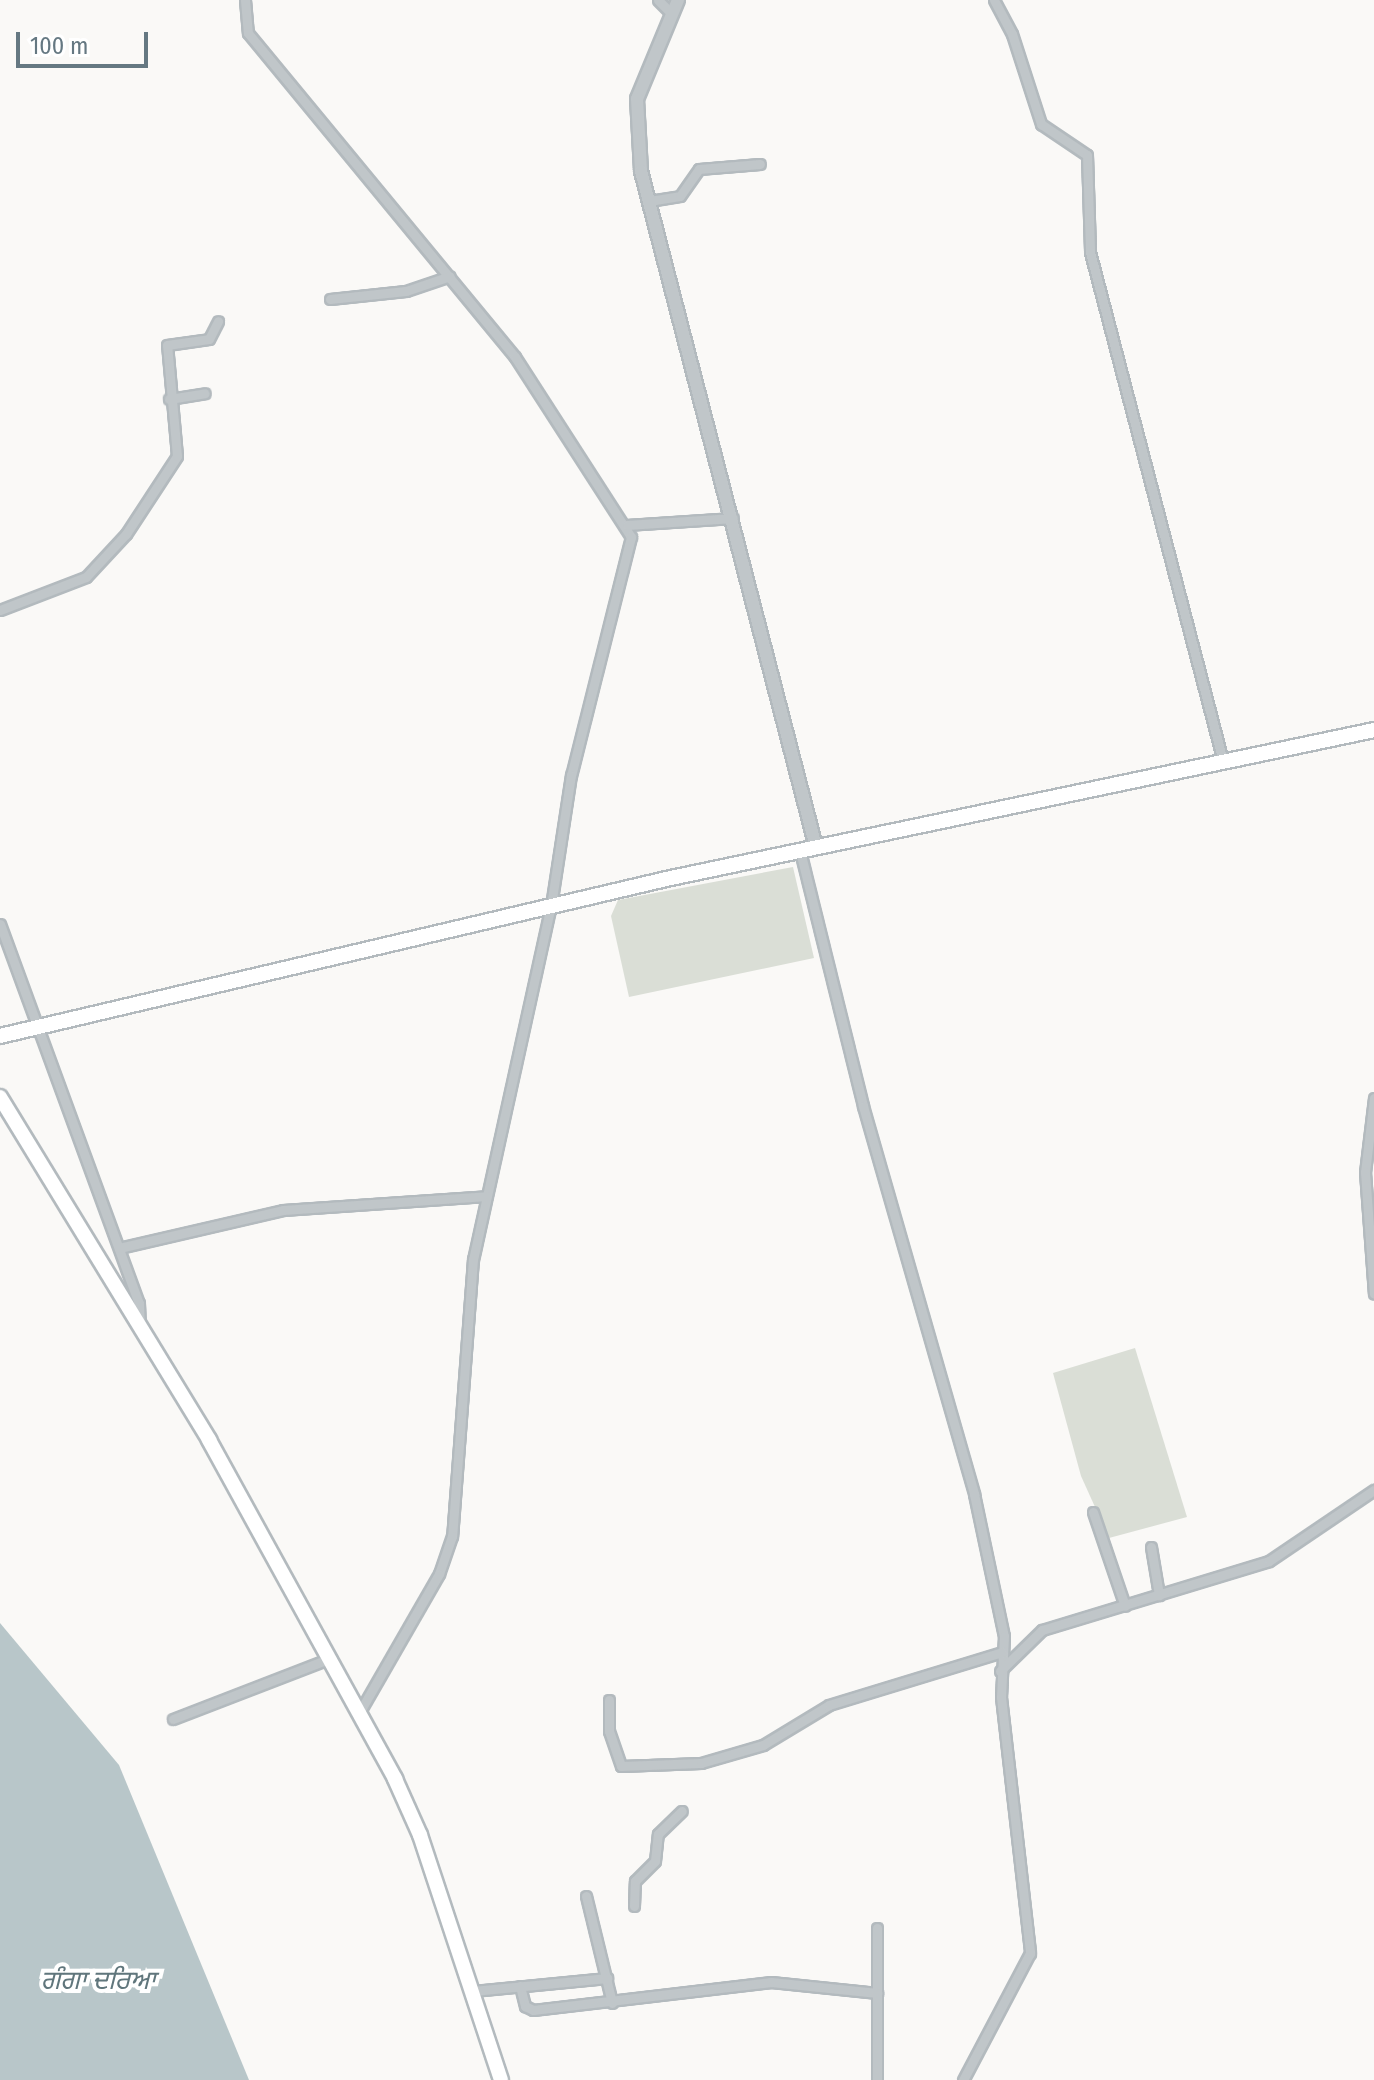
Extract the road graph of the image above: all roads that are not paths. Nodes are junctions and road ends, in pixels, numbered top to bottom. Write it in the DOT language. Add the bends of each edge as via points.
graph roads {
  1 [pos="245,0"];
  2 [pos="658,0"];
  3 [pos="678,0"];
  4 [pos="994,0"];
  5 [pos="671,13"];
  6 [pos="760,164"];
  7 [pos="649,201"];
  8 [pos="450,276"];
  9 [pos="330,299"];
  10 [pos="218,321"];
  11 [pos="205,393"];
  12 [pos="169,399"];
  13 [pos="733,518"];
  14 [pos="627,525"];
  15 [pos="0,610"];
  16 [pos="1374,730"];
  17 [pos="1223,761"];
  18 [pos="816,847"];
  19 [pos="800,851"];
  20 [pos="551,905"];
  21 [pos="0,924"];
  22 [pos="40,1026"];
  23 [pos="0,1036"];
  24 [pos="0,1097"];
  25 [pos="1374,1098"];
  26 [pos="487,1196"];
  27 [pos="119,1248"];
  28 [pos="1374,1294"];
  29 [pos="140,1327"];
  30 [pos="1374,1490"];
  31 [pos="1093,1512"];
  32 [pos="1151,1547"];
  33 [pos="1159,1595"];
  34 [pos="1125,1606"];
  35 [pos="1002,1652"];
  36 [pos="331,1658"];
  37 [pos="1000,1671"];
  38 [pos="609,1700"];
  39 [pos="359,1713"];
  40 [pos="173,1719"];
  41 [pos="682,1811"];
  42 [pos="586,1896"];
  43 [pos="634,1906"];
  44 [pos="877,1928"];
  45 [pos="607,1978"];
  46 [pos="520,1986"];
  47 [pos="473,1991"];
  48 [pos="877,1993"];
  49 [pos="612,2003"];
  50 [pos="501,2080"];
  51 [pos="877,2080"];
  52 [pos="963,2080"];
  1 -- 8 [label="street" via="248,33 275,70"];
  2 -- 5 [label="street"];
  3 -- 5 [label="street"];
  4 -- 17 [label="street" via="1012,34 1041,124 1087,155 1090,252"];
  5 -- 7 [label="street" via="637,99 635,132"];
  6 -- 7 [label="street" via="699,169 680,196"];
  7 -- 13 [label="street"];
  8 -- 9 [label="street" via="406,291"];
  8 -- 14 [label="street" via="515,357"];
  10 -- 12 [label="street" via="209,339 167,345"];
  11 -- 12 [label="street"];
  12 -- 15 [label="street" via="174,465 101,566 74,585"];
  13 -- 14 [label="street"];
  13 -- 18 [label="street"];
  14 -- 20 [label="street" via="631,558 571,775"];
  16 -- 17 [label="main road"];
  17 -- 18 [label="main road"];
  18 -- 19 [label="main road"];
  19 -- 20 [label="main road"];
  19 -- 35 [label="street" via="863,1106 974,1494"];
  20 -- 22 [label="main road"];
  20 -- 26 [label="street"];
  21 -- 22 [label="street"];
  22 -- 23 [label="main road"];
  22 -- 27 [label="street"];
  24 -- 29 [label="main road"];
  25 -- 28 [label="street" via="1365,1172"];
  26 -- 27 [label="street" via="283,1210"];
  26 -- 39 [label="street" via="473,1259 452,1536 439,1574"];
  27 -- 29 [label="street" via="141,1309"];
  29 -- 36 [label="main road"];
  30 -- 33 [label="street" via="1279,1556"];
  31 -- 34 [label="street"];
  32 -- 33 [label="street"];
  33 -- 34 [label="street"];
  34 -- 37 [label="street" via="1042,1630"];
  35 -- 37 [label="street"];
  35 -- 38 [label="street" via="807,1714 753,1749 701,1763 632,1768 618,1760"];
  36 -- 39 [label="main road"];
  36 -- 40 [label="street"];
  37 -- 52 [label="street" via="1030,1953"];
  39 -- 47 [label="main road" via="402,1796"];
  41 -- 43 [label="street" via="658,1834 655,1861 635,1881"];
  42 -- 45 [label="street"];
  44 -- 48 [label="street"];
  45 -- 46 [label="street"];
  45 -- 49 [label="street"];
  46 -- 47 [label="street"];
  46 -- 49 [label="street" via="529,2009"];
  47 -- 50 [label="main road"];
  48 -- 49 [label="street" via="771,1982"];
  48 -- 51 [label="street"];
}
